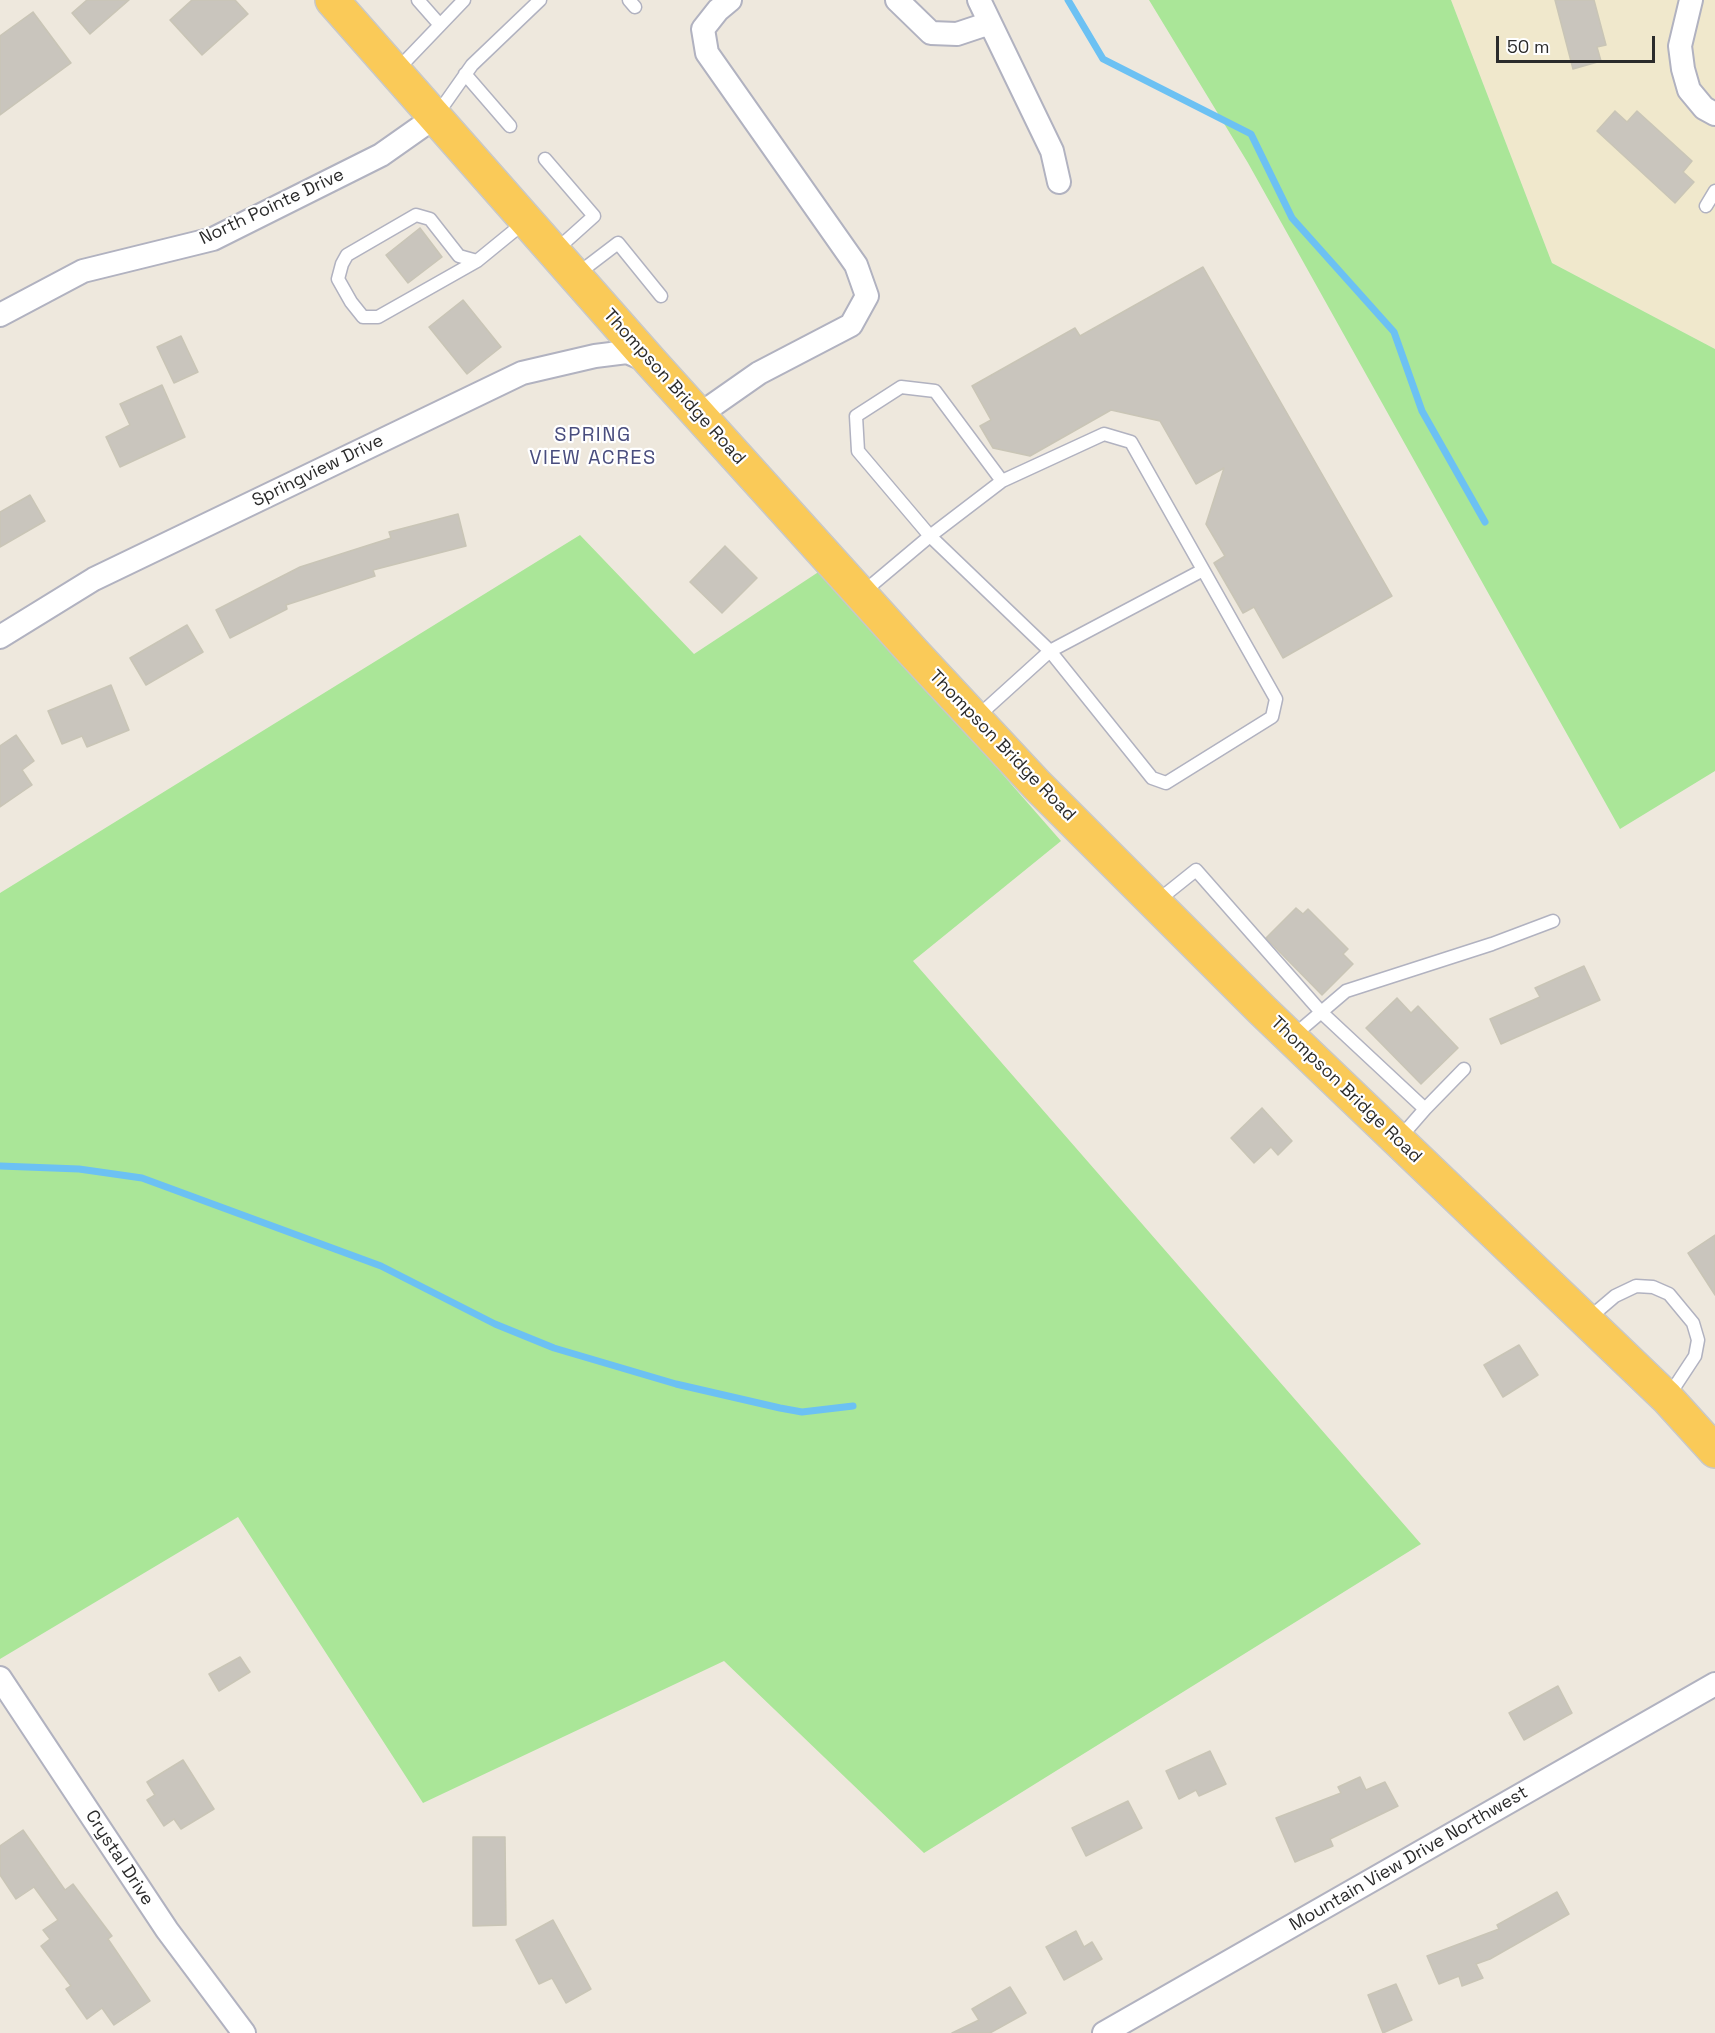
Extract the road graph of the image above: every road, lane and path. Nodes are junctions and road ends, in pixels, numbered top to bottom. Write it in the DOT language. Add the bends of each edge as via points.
graph roads {
  1 [pos="332,0"];
  2 [pos="418,0"];
  3 [pos="464,0"];
  4 [pos="540,0"];
  5 [pos="730,0"];
  6 [pos="897,0"];
  7 [pos="979,0"];
  8 [pos="1690,0"];
  9 [pos="990,22"];
  10 [pos="440,25"];
  11 [pos="396,72"];
  12 [pos="465,74"];
  13 [pos="1715,114"];
  14 [pos="435,117"];
  15 [pos="510,126"];
  16 [pos="545,159"];
  17 [pos="1059,182"];
  18 [pos="1715,191"];
  19 [pos="1706,206"];
  20 [pos="526,221"];
  21 [pos="477,261"];
  22 [pos="565,264"];
  23 [pos="661,296"];
  24 [pos="0,315"];
  25 [pos="651,362"];
  26 [pos="699,415"];
  27 [pos="1002,481"];
  28 [pos="930,536"];
  29 [pos="1203,570"];
  30 [pos="861,594"];
  31 [pos="0,637"];
  32 [pos="1050,651"];
  33 [pos="975,718"];
  34 [pos="1155,903"];
  35 [pos="1553,921"];
  36 [pos="1321,1012"];
  37 [pos="1291,1037"];
  38 [pos="1464,1069"];
  39 [pos="1425,1108"];
  40 [pos="1398,1140"];
  41 [pos="1587,1320"];
  42 [pos="1667,1398"];
  43 [pos="1715,1451"];
  44 [pos="0,1678"];
  45 [pos="1715,1684"];
  46 [pos="244,2033"];
  47 [pos="1104,2033"];
  1 -- 11 [label="highway, Thompson Bridge Road"];
  2 -- 10 [label="lane"];
  3 -- 10 [label="lane"];
  4 -- 12 [label="lane"];
  5 -- 26 [label="street" via="704,29 707,53 856,265 867,296 851,325 759,373"];
  6 -- 9 [label="street" via="931,33 957,34"];
  7 -- 9 [label="street"];
  8 -- 13 [label="street" via="1680,46 1683,69 1689,90 1704,108"];
  9 -- 17 [label="street" via="1052,151"];
  10 -- 11 [label="lane"];
  11 -- 14 [label="highway, Thompson Bridge Road"];
  12 -- 14 [label="lane"];
  12 -- 15 [label="lane"];
  14 -- 20 [label="highway, Thompson Bridge Road"];
  14 -- 24 [label="street, North Pointe Drive" via="381,155 213,239 83,271"];
  16 -- 22 [label="lane" via="594,216"];
  18 -- 19 [label="lane"];
  20 -- 21 [label="lane"];
  20 -- 22 [label="highway, Thompson Bridge Road"];
  21 -- 21 [label="lane" via="459,256 430,219 416,215 347,255 338,279 363,317 378,317"];
  22 -- 23 [label="lane" via="618,243"];
  22 -- 25 [label="highway, Thompson Bridge Road"];
  25 -- 26 [label="highway, Thompson Bridge Road"];
  25 -- 31 [label="street, Springview Drive" via="627,352 522,373 94,579"];
  26 -- 30 [label="highway, Thompson Bridge Road"];
  27 -- 28 [label="lane"];
  27 -- 28 [label="lane" via="935,391 901,387 855,416 858,451"];
  27 -- 29 [label="lane" via="1104,434 1131,442"];
  28 -- 30 [label="lane"];
  28 -- 32 [label="lane"];
  29 -- 32 [label="lane"];
  29 -- 32 [label="lane" via="1276,699 1272,717 1166,783 1152,778"];
  30 -- 33 [label="highway, Thompson Bridge Road"];
  32 -- 33 [label="lane"];
  33 -- 34 [label="highway, Thompson Bridge Road"];
  34 -- 36 [label="lane" via="1196,870"];
  34 -- 37 [label="highway, Thompson Bridge Road"];
  35 -- 36 [label="lane" via="1346,991"];
  36 -- 37 [label="lane"];
  36 -- 39 [label="lane"];
  37 -- 40 [label="highway, Thompson Bridge Road"];
  38 -- 39 [label="lane"];
  39 -- 40 [label="lane"];
  40 -- 41 [label="highway, Thompson Bridge Road"];
  41 -- 42 [label="highway, Thompson Bridge Road"];
  41 -- 42 [label="lane" via="1615,1296 1636,1286 1653,1287 1669,1294 1693,1323 1698,1340 1695,1356"];
  42 -- 43 [label="highway, Thompson Bridge Road"];
  44 -- 46 [label="street, Crystal Drive" via="167,1930"];
  45 -- 47 [label="street, Mountain View Drive Northwest"];
}
